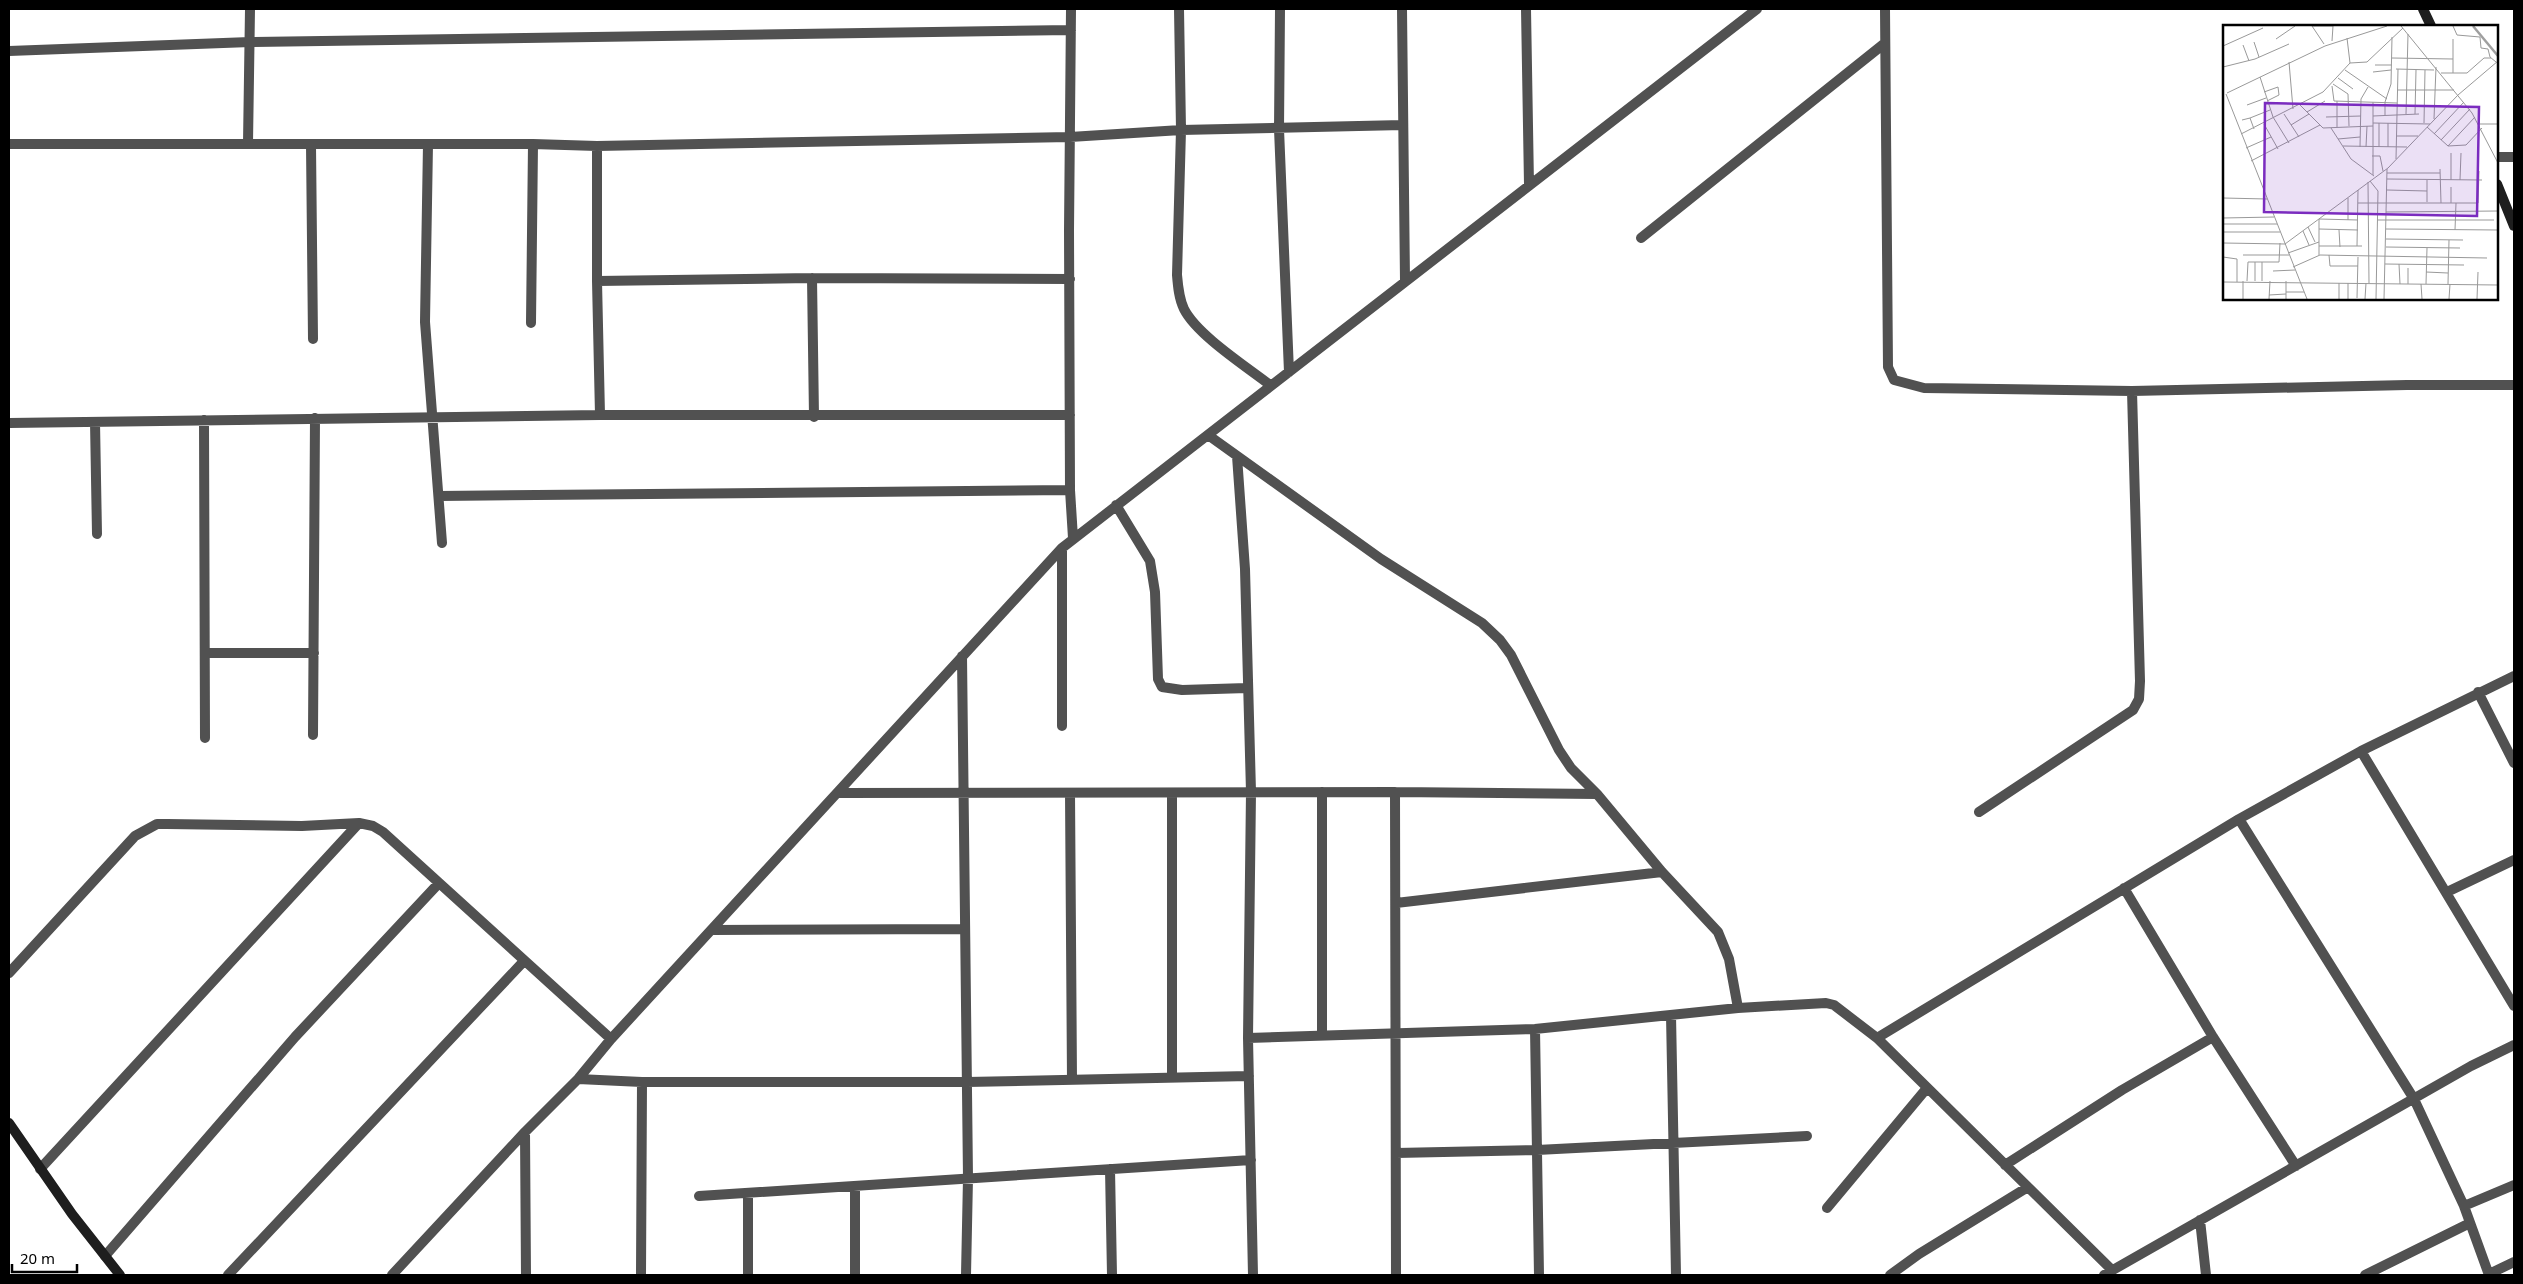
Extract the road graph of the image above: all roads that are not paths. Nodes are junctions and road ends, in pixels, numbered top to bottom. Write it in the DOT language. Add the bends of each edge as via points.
graph roads {
  1 [pos="250,9"];
  2 [pos="1071,9"];
  3 [pos="1179,9"];
  4 [pos="1280,9"];
  5 [pos="1402,9"];
  6 [pos="1526,9"];
  7 [pos="1757,9"];
  8 [pos="1885,9"];
  9 [pos="2423,9"];
  10 [pos="2431,25"];
  11 [pos="1071,30"];
  12 [pos="250,42"];
  13 [pos="1885,43"];
  14 [pos="9,51"];
  15 [pos="1404,125"];
  16 [pos="1279,129"];
  17 [pos="1181,130"];
  18 [pos="1070,137"];
  19 [pos="248,143"];
  20 [pos="9,144"];
  21 [pos="428,144"];
  22 [pos="533,144"];
  23 [pos="311,145"];
  24 [pos="597,146"];
  25 [pos="2498,157"];
  26 [pos="2514,157"];
  27 [pos="1529,184"];
  28 [pos="2498,186"];
  29 [pos="2514,226"];
  30 [pos="1641,238"];
  31 [pos="812,278"];
  32 [pos="1070,280"];
  33 [pos="596,281"];
  34 [pos="1405,281"];
  35 [pos="531,324"];
  36 [pos="313,339"];
  37 [pos="1289,372"];
  38 [pos="1270,385"];
  39 [pos="2514,385"];
  40 [pos="2132,391"];
  41 [pos="600,415"];
  42 [pos="1070,415"];
  43 [pos="814,417"];
  44 [pos="315,418"];
  45 [pos="434,418"];
  46 [pos="204,420"];
  47 [pos="95,422"];
  48 [pos="9,423"];
  49 [pos="1208,435"];
  50 [pos="1237,456"];
  51 [pos="1070,490"];
  52 [pos="439,496"];
  53 [pos="1116,505"];
  54 [pos="97,534"];
  55 [pos="1073,538"];
  56 [pos="442,542"];
  57 [pos="1062,548"];
  58 [pos="205,653"];
  59 [pos="314,653"];
  60 [pos="962,656"];
  61 [pos="2514,676"];
  62 [pos="1247,688"];
  63 [pos="2478,692"];
  64 [pos="1062,726"];
  65 [pos="313,735"];
  66 [pos="204,738"];
  67 [pos="2361,751"];
  68 [pos="2514,763"];
  69 [pos="1251,792"];
  70 [pos="1322,792"];
  71 [pos="1394,792"];
  72 [pos="838,793"];
  73 [pos="963,793"];
  74 [pos="1070,793"];
  75 [pos="1172,793"];
  76 [pos="1597,794"];
  77 [pos="1979,812"];
  78 [pos="2239,819"];
  79 [pos="359,823"];
  80 [pos="2514,860"];
  81 [pos="1662,872"];
  82 [pos="439,883"];
  83 [pos="2124,888"];
  84 [pos="2447,892"];
  85 [pos="1396,903"];
  86 [pos="965,929"];
  87 [pos="712,930"];
  88 [pos="524,961"];
  89 [pos="9,973"];
  90 [pos="2514,1006"];
  91 [pos="1738,1008"];
  92 [pos="1672,1015"];
  93 [pos="1535,1029"];
  94 [pos="1397,1033"];
  95 [pos="1322,1035"];
  96 [pos="2213,1037"];
  97 [pos="1248,1038"];
  98 [pos="1877,1038"];
  99 [pos="611,1040"];
  100 [pos="2514,1045"];
  101 [pos="1249,1076"];
  102 [pos="1172,1078"];
  103 [pos="578,1079"];
  104 [pos="1072,1080"];
  105 [pos="642,1082"];
  106 [pos="967,1082"];
  107 [pos="1928,1088"];
  108 [pos="2414,1098"];
  109 [pos="9,1123"];
  110 [pos="525,1132"];
  111 [pos="1807,1136"];
  112 [pos="1675,1142"];
  113 [pos="1537,1150"];
  114 [pos="1396,1154"];
  115 [pos="1251,1160"];
  116 [pos="2005,1165"];
  117 [pos="2296,1166"];
  118 [pos="40,1169"];
  119 [pos="1110,1169"];
  120 [pos="968,1178"];
  121 [pos="2514,1185"];
  122 [pos="855,1186"];
  123 [pos="2028,1188"];
  124 [pos="748,1192"];
  125 [pos="699,1196"];
  126 [pos="2464,1206"];
  127 [pos="1827,1208"];
  128 [pos="2200,1220"];
  129 [pos="2470,1223"];
  130 [pos="105,1256"];
  131 [pos="2514,1262"];
  132 [pos="2108,1273"];
  133 [pos="120,1275"];
  134 [pos="228,1275"];
  135 [pos="392,1275"];
  136 [pos="526,1275"];
  137 [pos="641,1275"];
  138 [pos="748,1275"];
  139 [pos="855,1275"];
  140 [pos="966,1275"];
  141 [pos="1112,1275"];
  142 [pos="1253,1275"];
  143 [pos="1396,1275"];
  144 [pos="1540,1275"];
  145 [pos="1676,1275"];
  146 [pos="1890,1275"];
  147 [pos="2206,1275"];
  148 [pos="2365,1275"];
  149 [pos="2489,1275"];
  1 -- 12 [label="street"];
  2 -- 11 [label="street"];
  3 -- 17 [label="street"];
  4 -- 16 [label="street"];
  5 -- 15 [label="street"];
  6 -- 27 [label="street"];
  7 -- 27 [label="street"];
  8 -- 13 [label="street"];
  9 -- 10 [label="street"];
  11 -- 12 [label="street"];
  11 -- 18 [label="street"];
  12 -- 14 [label="street"];
  12 -- 19 [label="street"];
  13 -- 30 [label="street"];
  13 -- 40 [label="street" via="1888,367 1894,380 1924,388"];
  15 -- 16 [label="street"];
  15 -- 34 [label="street"];
  16 -- 17 [label="street"];
  16 -- 37 [label="street"];
  17 -- 18 [label="street"];
  17 -- 38 [label="street" via="1177,275 1183,308 1193,324"];
  18 -- 24 [label="street"];
  18 -- 32 [label="street"];
  19 -- 20 [label="street"];
  19 -- 23 [label="street"];
  21 -- 22 [label="street"];
  21 -- 23 [label="street"];
  21 -- 45 [label="street" via="425,322"];
  22 -- 24 [label="street"];
  22 -- 35 [label="street"];
  23 -- 36 [label="street"];
  24 -- 33 [label="street"];
  25 -- 26 [label="street"];
  27 -- 34 [label="street"];
  28 -- 29 [label="street"];
  31 -- 32 [label="street"];
  31 -- 33 [label="street"];
  31 -- 43 [label="street"];
  32 -- 42 [label="street"];
  33 -- 41 [label="street"];
  34 -- 37 [label="street"];
  37 -- 38 [label="street"];
  38 -- 49 [label="street"];
  39 -- 40 [label="street"];
  40 -- 77 [label="street" via="2138,699 2133,710"];
  41 -- 43 [label="street"];
  41 -- 45 [label="street"];
  42 -- 43 [label="street"];
  42 -- 51 [label="street"];
  44 -- 45 [label="street"];
  44 -- 46 [label="street"];
  44 -- 59 [label="street"];
  45 -- 52 [label="street"];
  46 -- 47 [label="street"];
  46 -- 58 [label="street"];
  47 -- 48 [label="street"];
  47 -- 54 [label="street"];
  49 -- 50 [label="street"];
  49 -- 53 [label="street"];
  50 -- 62 [label="street" via="1245,569"];
  50 -- 76 [label="street" via="1381,559 1482,623 1511,655 1562,756"];
  51 -- 52 [label="street"];
  51 -- 55 [label="street"];
  52 -- 56 [label="street"];
  53 -- 55 [label="street"];
  53 -- 62 [label="street" via="1150,561 1155,592 1158,679 1162,687 1182,690"];
  55 -- 57 [label="street"];
  57 -- 60 [label="street"];
  57 -- 64 [label="street"];
  58 -- 59 [label="street"];
  58 -- 66 [label="street"];
  59 -- 65 [label="street"];
  60 -- 72 [label="street"];
  60 -- 73 [label="street"];
  61 -- 63 [label="street"];
  62 -- 69 [label="street"];
  63 -- 67 [label="street"];
  63 -- 68 [label="street"];
  67 -- 78 [label="street"];
  67 -- 84 [label="street"];
  69 -- 70 [label="street"];
  69 -- 75 [label="street"];
  69 -- 97 [label="street"];
  70 -- 71 [label="street"];
  70 -- 95 [label="street"];
  71 -- 76 [label="street"];
  71 -- 85 [label="street"];
  72 -- 73 [label="street"];
  72 -- 87 [label="street"];
  73 -- 74 [label="street"];
  73 -- 86 [label="street"];
  74 -- 75 [label="street"];
  74 -- 104 [label="street"];
  75 -- 102 [label="street"];
  76 -- 81 [label="street"];
  78 -- 83 [label="street"];
  78 -- 108 [label="street"];
  79 -- 82 [label="street" via="382,832"];
  79 -- 89 [label="street" via="302,826 167,824 147,828 135,836"];
  79 -- 118 [label="street"];
  80 -- 84 [label="street"];
  81 -- 85 [label="street"];
  81 -- 91 [label="street" via="1718,932 1729,959"];
  82 -- 88 [label="street"];
  82 -- 130 [label="street" via="295,1037"];
  83 -- 96 [label="street"];
  83 -- 98 [label="street"];
  84 -- 90 [label="street"];
  85 -- 94 [label="street"];
  86 -- 87 [label="street"];
  86 -- 106 [label="street"];
  87 -- 99 [label="street"];
  88 -- 99 [label="street"];
  88 -- 134 [label="street"];
  91 -- 92 [label="street"];
  91 -- 98 [label="street" via="1826,1004 1846,1012"];
  92 -- 93 [label="street"];
  92 -- 112 [label="street"];
  93 -- 94 [label="street"];
  93 -- 113 [label="street"];
  94 -- 95 [label="street"];
  94 -- 114 [label="street"];
  95 -- 97 [label="street"];
  96 -- 116 [label="street" via="2122,1090"];
  96 -- 117 [label="street"];
  97 -- 101 [label="street"];
  98 -- 107 [label="street"];
  99 -- 103 [label="street"];
  100 -- 108 [label="street"];
  101 -- 102 [label="street"];
  101 -- 115 [label="street"];
  102 -- 104 [label="street"];
  103 -- 105 [label="street"];
  103 -- 110 [label="street"];
  104 -- 106 [label="street"];
  105 -- 106 [label="street"];
  105 -- 137 [label="street"];
  106 -- 120 [label="street"];
  107 -- 116 [label="street"];
  107 -- 127 [label="street"];
  108 -- 117 [label="street"];
  108 -- 126 [label="street"];
  109 -- 118 [label="street"];
  110 -- 135 [label="street"];
  110 -- 136 [label="street"];
  111 -- 112 [label="street"];
  112 -- 113 [label="street"];
  112 -- 145 [label="street"];
  113 -- 114 [label="street"];
  113 -- 144 [label="street"];
  114 -- 143 [label="street"];
  115 -- 119 [label="street"];
  115 -- 142 [label="street"];
  116 -- 123 [label="street"];
  117 -- 128 [label="street"];
  118 -- 130 [label="street"];
  119 -- 120 [label="street"];
  119 -- 141 [label="street"];
  120 -- 122 [label="street"];
  120 -- 140 [label="street"];
  121 -- 126 [label="street"];
  122 -- 124 [label="street"];
  122 -- 139 [label="street"];
  123 -- 132 [label="street"];
  123 -- 146 [label="street"];
  124 -- 125 [label="street"];
  124 -- 138 [label="street"];
  126 -- 129 [label="street"];
  128 -- 132 [label="street"];
  128 -- 147 [label="street"];
  129 -- 148 [label="street"];
  129 -- 149 [label="street"];
  130 -- 133 [label="street"];
  131 -- 149 [label="street"];
}
